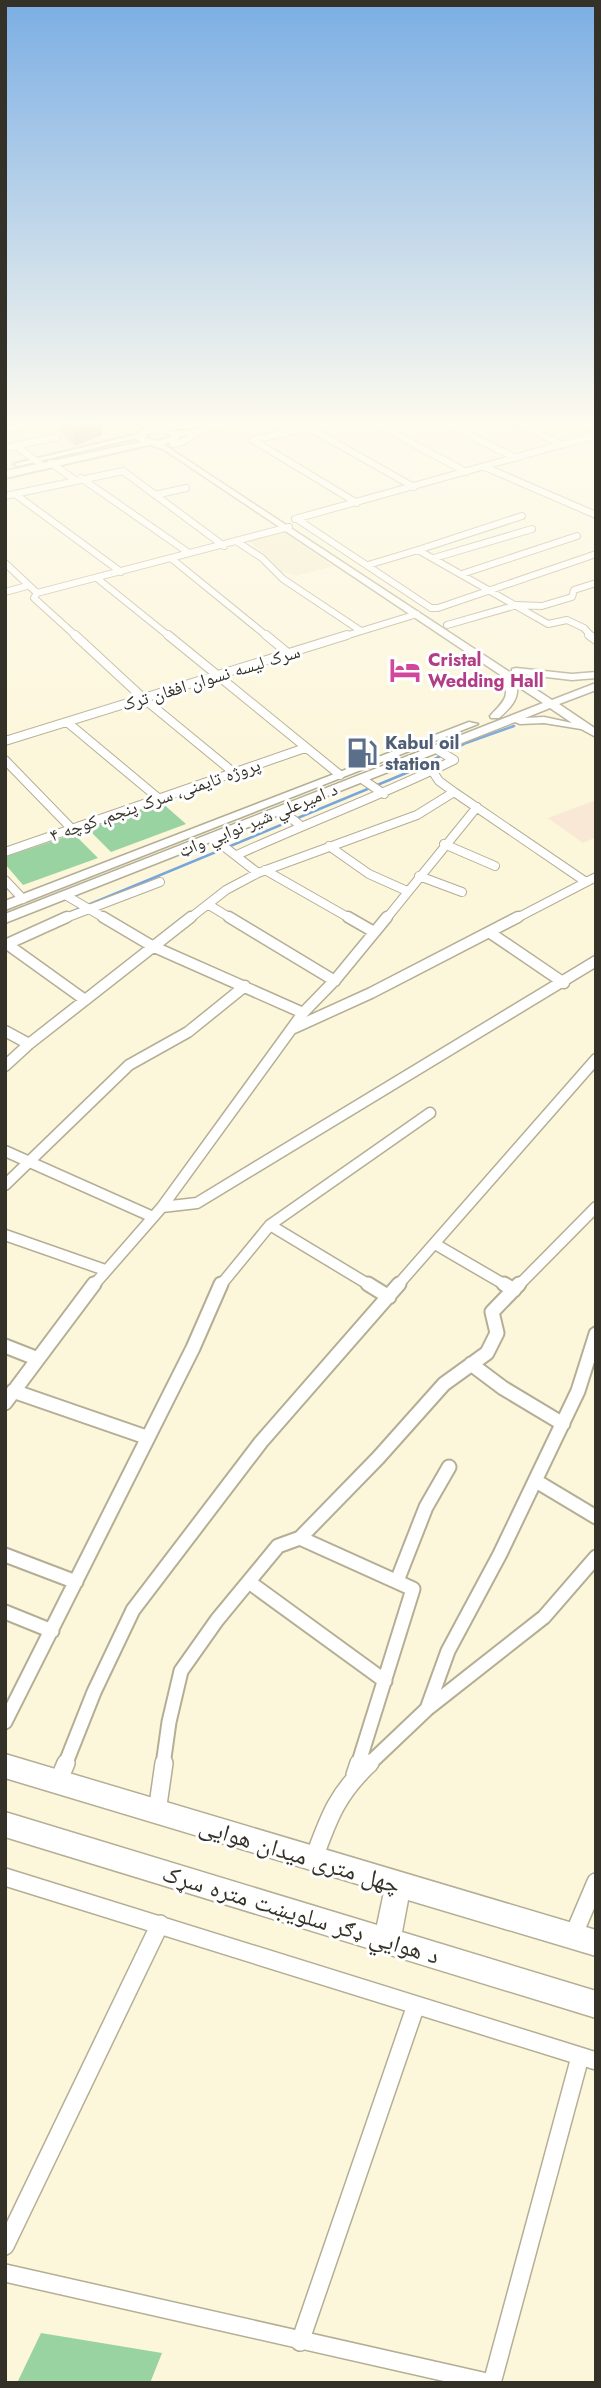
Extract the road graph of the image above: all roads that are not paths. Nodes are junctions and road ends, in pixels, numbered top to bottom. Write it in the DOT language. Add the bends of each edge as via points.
graph roads {
  1 [pos="66,531"];
  2 [pos="157,531"];
  3 [pos="205,531"];
  4 [pos="264,531"];
  5 [pos="305,531"];
  6 [pos="306,531"];
  7 [pos="309,531"];
  8 [pos="475,531"];
  9 [pos="524,531"];
  10 [pos="577,536"];
  11 [pos="236,541"];
  12 [pos="224,545"];
  13 [pos="418,550"];
  14 [pos="189,553"];
  15 [pos="596,554"];
  16 [pos="434,558"];
  17 [pos="172,559"];
  18 [pos="5,563"];
  19 [pos="368,565"];
  20 [pos="121,572"];
  21 [pos="462,573"];
  22 [pos="98,579"];
  23 [pos="596,583"];
  24 [pos="27,586"];
  25 [pos="489,590"];
  26 [pos="5,592"];
  27 [pos="37,593"];
  28 [pos="517,605"];
  29 [pos="417,614"];
  30 [pos="447,625"];
  31 [pos="361,631"];
  32 [pos="596,640"];
  33 [pos="289,654"];
  34 [pos="511,673"];
  35 [pos="215,675"];
  36 [pos="596,676"];
  37 [pos="596,686"];
  38 [pos="143,698"];
  39 [pos="551,699"];
  40 [pos="495,716"];
  41 [pos="67,722"];
  42 [pos="507,722"];
  43 [pos="594,729"];
  44 [pos="5,741"];
  45 [pos="305,748"];
  46 [pos="438,750"];
  47 [pos="5,760"];
  48 [pos="407,761"];
  49 [pos="233,772"];
  50 [pos="433,772"];
  51 [pos="340,775"];
  52 [pos="362,779"];
  53 [pos="381,791"];
  54 [pos="454,792"];
  55 [pos="157,797"];
  56 [pos="477,807"];
  57 [pos="282,811"];
  58 [pos="298,823"];
  59 [pos="72,829"];
  60 [pos="213,838"];
  61 [pos="444,844"];
  62 [pos="329,846"];
  63 [pos="5,852"];
  64 [pos="237,855"];
  65 [pos="495,866"];
  66 [pos="262,872"];
  67 [pos="419,876"];
  68 [pos="596,877"];
  69 [pos="5,880"];
  70 [pos="160,882"];
  71 [pos="586,882"];
  72 [pos="407,891"];
  73 [pos="462,892"];
  74 [pos="66,896"];
  75 [pos="23,899"];
  76 [pos="209,905"];
  77 [pos="5,906"];
  78 [pos="86,906"];
  79 [pos="5,919"];
  80 [pos="374,932"];
  81 [pos="489,932"];
  82 [pos="6,945"];
  83 [pos="152,946"];
  84 [pos="596,961"];
  85 [pos="335,981"];
  86 [pos="564,983"];
  87 [pos="245,986"];
  88 [pos="85,1000"];
  89 [pos="301,1012"];
  90 [pos="294,1028"];
  91 [pos="5,1031"];
  92 [pos="29,1044"];
  93 [pos="596,1059"];
  94 [pos="5,1066"];
  95 [pos="430,1113"];
  96 [pos="5,1152"];
  97 [pos="29,1161"];
  98 [pos="5,1185"];
  99 [pos="162,1207"];
  100 [pos="596,1207"];
  101 [pos="153,1217"];
  102 [pos="270,1225"];
  103 [pos="5,1235"];
  104 [pos="435,1244"];
  105 [pos="105,1270"];
  106 [pos="514,1290"];
  107 [pos="389,1297"];
  108 [pos="596,1334"];
  109 [pos="5,1346"];
  110 [pos="38,1359"];
  111 [pos="471,1364"];
  112 [pos="13,1391"];
  113 [pos="5,1403"];
  114 [pos="563,1424"];
  115 [pos="146,1437"];
  116 [pos="449,1467"];
  117 [pos="536,1481"];
  118 [pos="596,1517"];
  119 [pos="300,1538"];
  120 [pos="5,1555"];
  121 [pos="596,1557"];
  122 [pos="249,1581"];
  123 [pos="397,1581"];
  124 [pos="76,1582"];
  125 [pos="5,1612"];
  126 [pos="52,1631"];
  127 [pos="384,1681"];
  128 [pos="427,1709"];
  129 [pos="5,1721"];
  130 [pos="5,1766"];
  131 [pos="354,1778"];
  132 [pos="58,1782"];
  133 [pos="157,1812"];
  134 [pos="5,1824"];
  135 [pos="314,1858"];
  136 [pos="8,1882"];
  137 [pos="596,1882"];
  138 [pos="398,1885"];
  139 [pos="160,1924"];
  140 [pos="584,1940"];
  141 [pos="387,1941"];
  142 [pos="416,2005"];
  143 [pos="596,2005"];
  144 [pos="588,2059"];
  145 [pos="5,2246"];
  146 [pos="5,2273"];
  147 [pos="300,2342"];
  148 [pos="492,2383"];
  1 -- 20 [label="street"];
  2 -- 14 [label="street"];
  3 -- 12 [label="street"];
  4 -- 11 [label="street"];
  5 -- 29 [label="main road"];
  6 -- 30 [label="main road"];
  7 -- 19 [label="street"];
  8 -- 13 [label="street"];
  9 -- 16 [label="street"];
  10 -- 21 [label="street"];
  11 -- 12 [label="street"];
  11 -- 31 [label="street"];
  12 -- 14 [label="street"];
  13 -- 16 [label="street"];
  13 -- 19 [label="street"];
  14 -- 17 [label="street"];
  15 -- 25 [label="street"];
  16 -- 21 [label="street"];
  17 -- 20 [label="street"];
  17 -- 33 [label="street"];
  18 -- 24 [label="street"];
  19 -- 25 [label="street" via="432,608"];
  20 -- 22 [label="street"];
  21 -- 25 [label="street"];
  22 -- 27 [label="street"];
  22 -- 35 [label="street"];
  23 -- 28 [label="street" via="555,603"];
  24 -- 26 [label="street"];
  24 -- 27 [label="street"];
  25 -- 28 [label="street"];
  27 -- 38 [label="street" via="34,598"];
  28 -- 30 [label="street"];
  28 -- 32 [label="street" via="548,624 566,620"];
  29 -- 31 [label="street, سرک لیسه نسوان افغان‌ ترک"];
  29 -- 34 [label="main road"];
  30 -- 34 [label="main road"];
  31 -- 33 [label="street, سرک لیسه نسوان افغان‌ ترک"];
  33 -- 35 [label="street, سرک لیسه نسوان افغان‌ ترک"];
  34 -- 36 [label="main road"];
  34 -- 39 [label="main road"];
  34 -- 40 [label="main road" via="513,696"];
  35 -- 38 [label="street, سرک لیسه نسوان افغان‌ ترک"];
  35 -- 45 [label="street"];
  36 -- 39 [label="main road"];
  37 -- 39 [label="main road"];
  38 -- 41 [label="street, سرک لیسه نسوان افغان‌ ترک"];
  38 -- 49 [label="street"];
  39 -- 40 [label="main road"];
  39 -- 42 [label="main road, د امیرعلي شیر نوايي واټ"];
  39 -- 43 [label="main road"];
  40 -- 51 [label="main road"];
  41 -- 44 [label="street, سرک لیسه نسوان افغان‌ ترک"];
  41 -- 55 [label="street"];
  42 -- 43 [label="main road" via="544,720"];
  42 -- 46 [label="main road, د امیرعلي شیر نوايي واټ"];
  45 -- 49 [label="street, پروژه تایمنی، سرک پنجم، کوچه ۴"];
  45 -- 51 [label="street"];
  46 -- 48 [label="main road, د امیرعلي شیر نوايي واټ"];
  46 -- 50 [label="street" via="451,759"];
  47 -- 59 [label="street"];
  48 -- 50 [label="street"];
  48 -- 52 [label="main road, د امیرعلي شیر نوايي واټ"];
  49 -- 55 [label="street, پروژه تایمنی، سرک پنجم، کوچه ۴"];
  50 -- 53 [label="street"];
  50 -- 54 [label="street"];
  51 -- 75 [label="main road"];
  52 -- 53 [label="street"];
  52 -- 57 [label="main road, د امیرعلي شیر نوايي واټ"];
  53 -- 58 [label="street"];
  54 -- 56 [label="street"];
  54 -- 62 [label="street" via="417,815"];
  55 -- 59 [label="street, پروژه تایمنی، سرک پنجم، کوچه ۴"];
  56 -- 61 [label="street"];
  56 -- 71 [label="street"];
  57 -- 58 [label="street"];
  57 -- 60 [label="main road, د امیرعلي شیر نوايي واټ"];
  58 -- 64 [label="street"];
  59 -- 63 [label="street, پروژه تایمنی، سرک پنجم، کوچه ۴"];
  60 -- 64 [label="street"];
  60 -- 74 [label="main road, د امیرعلي شیر نوايي واټ"];
  61 -- 65 [label="street"];
  61 -- 67 [label="street"];
  62 -- 66 [label="street"];
  62 -- 72 [label="street" via="369,874"];
  64 -- 66 [label="street"];
  66 -- 76 [label="street" via="226,890"];
  66 -- 80 [label="street"];
  67 -- 72 [label="street"];
  67 -- 73 [label="street"];
  68 -- 71 [label="street"];
  69 -- 75 [label="street"];
  70 -- 78 [label="street"];
  71 -- 81 [label="street"];
  72 -- 80 [label="street"];
  74 -- 78 [label="street"];
  74 -- 79 [label="main road, د امیرعلي شیر نوايي واټ"];
  75 -- 77 [label="main road"];
  76 -- 83 [label="street"];
  76 -- 85 [label="street"];
  78 -- 82 [label="street"];
  78 -- 83 [label="street"];
  80 -- 85 [label="street"];
  81 -- 86 [label="street"];
  81 -- 90 [label="street"];
  82 -- 88 [label="street"];
  83 -- 87 [label="street"];
  83 -- 88 [label="street"];
  84 -- 86 [label="street"];
  85 -- 89 [label="street"];
  86 -- 99 [label="street" via="197,1203"];
  87 -- 89 [label="street"];
  87 -- 97 [label="street" via="188,1032 129,1065"];
  88 -- 92 [label="street"];
  89 -- 90 [label="street"];
  90 -- 99 [label="street"];
  91 -- 92 [label="street"];
  92 -- 94 [label="street"];
  93 -- 104 [label="street"];
  95 -- 102 [label="street"];
  96 -- 97 [label="street"];
  97 -- 98 [label="street"];
  97 -- 101 [label="street"];
  99 -- 101 [label="street"];
  100 -- 106 [label="street"];
  101 -- 105 [label="street"];
  102 -- 107 [label="street"];
  102 -- 115 [label="street" via="222,1281"];
  103 -- 105 [label="street"];
  104 -- 106 [label="street"];
  104 -- 107 [label="street"];
  105 -- 110 [label="street"];
  106 -- 111 [label="street" via="492,1312 497,1333 487,1353"];
  107 -- 132 [label="street" via="261,1442 133,1610"];
  108 -- 114 [label="street"];
  109 -- 110 [label="street"];
  110 -- 112 [label="street"];
  111 -- 114 [label="street"];
  111 -- 119 [label="street" via="444,1384"];
  112 -- 113 [label="street"];
  112 -- 115 [label="street"];
  114 -- 117 [label="street"];
  115 -- 124 [label="street"];
  116 -- 123 [label="street" via="426,1507"];
  117 -- 118 [label="street"];
  117 -- 128 [label="street" via="448,1651"];
  119 -- 122 [label="street" via="278,1546"];
  119 -- 123 [label="street"];
  120 -- 124 [label="street"];
  121 -- 128 [label="street" via="544,1617"];
  122 -- 127 [label="street"];
  122 -- 133 [label="street" via="181,1671"];
  123 -- 127 [label="street" via="413,1589"];
  124 -- 126 [label="street"];
  125 -- 126 [label="street"];
  126 -- 129 [label="street"];
  127 -- 131 [label="street"];
  128 -- 131 [label="street"];
  130 -- 132 [label="main road, چهل متری میدان هوایی"];
  131 -- 135 [label="street" via="333,1807"];
  132 -- 133 [label="main road, چهل متری میدان هوایی"];
  133 -- 135 [label="main road, چهل متری میدان هوایی"];
  134 -- 141 [label="main road, د هوايي ډګر سلویښت متره سړک"];
  135 -- 138 [label="main road, چهل متری میدان هوایی"];
  136 -- 139 [label="street"];
  137 -- 140 [label="street"];
  138 -- 140 [label="main road, چهل متری میدان هوایی"];
  138 -- 141 [label="main road"];
  139 -- 142 [label="street"];
  139 -- 145 [label="street"];
  141 -- 143 [label="main road, د هوايي ډګر سلویښت متره سړک"];
  142 -- 144 [label="street"];
  142 -- 147 [label="street"];
  144 -- 148 [label="street"];
  146 -- 147 [label="street"];
  147 -- 148 [label="street"];
}
